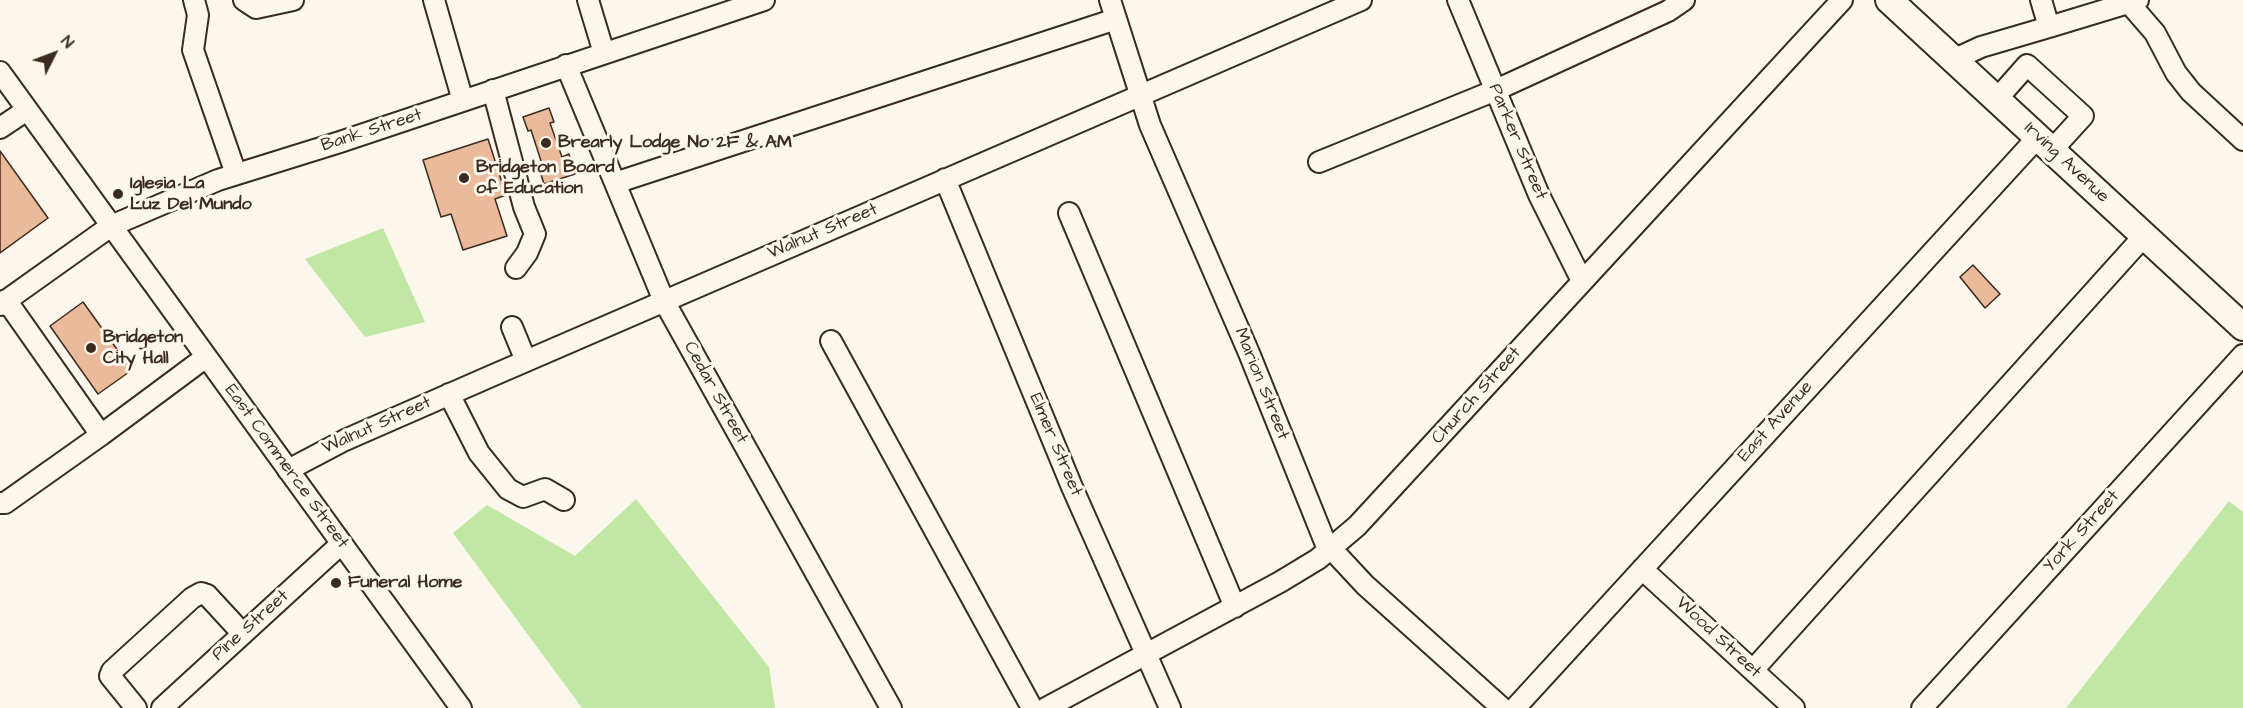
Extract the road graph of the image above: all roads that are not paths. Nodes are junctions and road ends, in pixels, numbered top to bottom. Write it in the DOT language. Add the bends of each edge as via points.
graph roads {
  1 [pos="194,0"];
  2 [pos="244,0"];
  3 [pos="293,0"];
  4 [pos="434,0"];
  5 [pos="588,0"];
  6 [pos="764,0"];
  7 [pos="1360,0"];
  8 [pos="1458,0"];
  9 [pos="1684,0"];
  10 [pos="1842,0"];
  11 [pos="1888,0"];
  12 [pos="2041,0"];
  13 [pos="2133,1"];
  14 [pos="1113,9"];
  15 [pos="2049,27"];
  16 [pos="604,53"];
  17 [pos="1953,60"];
  18 [pos="566,65"];
  19 [pos="0,72"];
  20 [pos="493,90"];
  21 [pos="1496,90"];
  22 [pos="1140,95"];
  23 [pos="1996,99"];
  24 [pos="463,101"];
  25 [pos="27,110"];
  26 [pos="0,128"];
  27 [pos="2243,140"];
  28 [pos="2045,144"];
  29 [pos="1319,162"];
  30 [pos="236,174"];
  31 [pos="945,179"];
  32 [pos="615,183"];
  33 [pos="1069,213"];
  34 [pos="111,226"];
  35 [pos="2144,236"];
  36 [pos="516,268"];
  37 [pos="1582,280"];
  38 [pos="3,302"];
  39 [pos="664,302"];
  40 [pos="512,327"];
  41 [pos="2243,327"];
  42 [pos="831,341"];
  43 [pos="2243,355"];
  44 [pos="206,357"];
  45 [pos="526,361"];
  46 [pos="449,394"];
  47 [pos="101,435"];
  48 [pos="288,470"];
  49 [pos="564,500"];
  50 [pos="0,503"];
  51 [pos="341,544"];
  52 [pos="1331,549"];
  53 [pos="1642,569"];
  54 [pos="1235,607"];
  55 [pos="243,634"];
  56 [pos="1146,655"];
  57 [pos="1752,670"];
  58 [pos="136,708"];
  59 [pos="162,708"];
  60 [pos="461,708"];
  61 [pos="891,708"];
  62 [pos="1032,708"];
  63 [pos="1046,708"];
  64 [pos="1170,708"];
  65 [pos="1502,708"];
  66 [pos="1515,708"];
  67 [pos="1794,708"];
  68 [pos="1922,708"];
  1 -- 30 [label="street" via="198,15 193,50"];
  2 -- 3 [label="street" via="256,8"];
  4 -- 24 [label="street"];
  5 -- 16 [label="street"];
  6 -- 16 [label="street, Bank Street"];
  7 -- 22 [label="street, Walnut Street"];
  8 -- 21 [label="street, Parker Street"];
  9 -- 21 [label="street" via="1668,11"];
  10 -- 37 [label="street, Church Street"];
  11 -- 17 [label="main road, Irving Avenue"];
  12 -- 15 [label="street"];
  13 -- 15 [label="street"];
  13 -- 27 [label="street" via="2191,92"];
  14 -- 22 [label="street, Marion Street"];
  14 -- 32 [label="street"];
  15 -- 17 [label="street" via="1981,47"];
  16 -- 18 [label="street, Bank Street"];
  17 -- 23 [label="main road, Irving Avenue"];
  18 -- 20 [label="street, Bank Street"];
  18 -- 32 [label="street, Cedar Street"];
  19 -- 25 [label="street, East Commerce Street"];
  20 -- 24 [label="street, Bank Street"];
  20 -- 36 [label="street" via="535,234"];
  21 -- 29 [label="street"];
  21 -- 37 [label="street, Parker Street" via="1539,195"];
  22 -- 31 [label="street, Walnut Street"];
  22 -- 52 [label="street, Marion Street"];
  23 -- 28 [label="main road, Irving Avenue"];
  23 -- 28 [label="street, East Avenue" via="2027,65 2083,116"];
  24 -- 30 [label="street, Bank Street"];
  25 -- 26 [label="street"];
  25 -- 34 [label="street, East Commerce Street"];
  28 -- 35 [label="main road, Irving Avenue"];
  28 -- 53 [label="street, East Avenue"];
  30 -- 34 [label="street, Bank Street"];
  31 -- 39 [label="street, Walnut Street"];
  31 -- 56 [label="street, Elmer Street"];
  32 -- 39 [label="street, Cedar Street"];
  33 -- 54 [label="street"];
  34 -- 38 [label="street, Bank Street"];
  34 -- 44 [label="street, East Commerce Street"];
  35 -- 41 [label="main road, Irving Avenue"];
  35 -- 57 [label="street"];
  37 -- 52 [label="street, Church Street" via="1357,526"];
  38 -- 47 [label="street"];
  39 -- 45 [label="street, Walnut Street"];
  39 -- 61 [label="street, Cedar Street"];
  40 -- 45 [label="street"];
  42 -- 62 [label="street"];
  43 -- 68 [label="street, York Street"];
  44 -- 47 [label="street"];
  44 -- 48 [label="street, East Commerce Street"];
  45 -- 46 [label="street, Walnut Street"];
  46 -- 48 [label="street, Walnut Street"];
  46 -- 49 [label="street" via="479,453 508,489 523,497 545,489"];
  47 -- 50 [label="street"];
  48 -- 51 [label="street, East Commerce Street"];
  51 -- 55 [label="street, Pine Street"];
  51 -- 60 [label="street, East Commerce Street"];
  52 -- 54 [label="street, Church Street"];
  52 -- 65 [label="street, Marion Street" via="1365,585"];
  53 -- 57 [label="street, Wood Street"];
  53 -- 66 [label="street, East Avenue"];
  54 -- 56 [label="street, Church Street"];
  55 -- 58 [label="street" via="207,595 201,592 192,598 112,671 110,676"];
  55 -- 59 [label="street, Pine Street"];
  56 -- 63 [label="street, Church Street"];
  56 -- 64 [label="street, Elmer Street"];
  57 -- 67 [label="street, Wood Street"];
}
